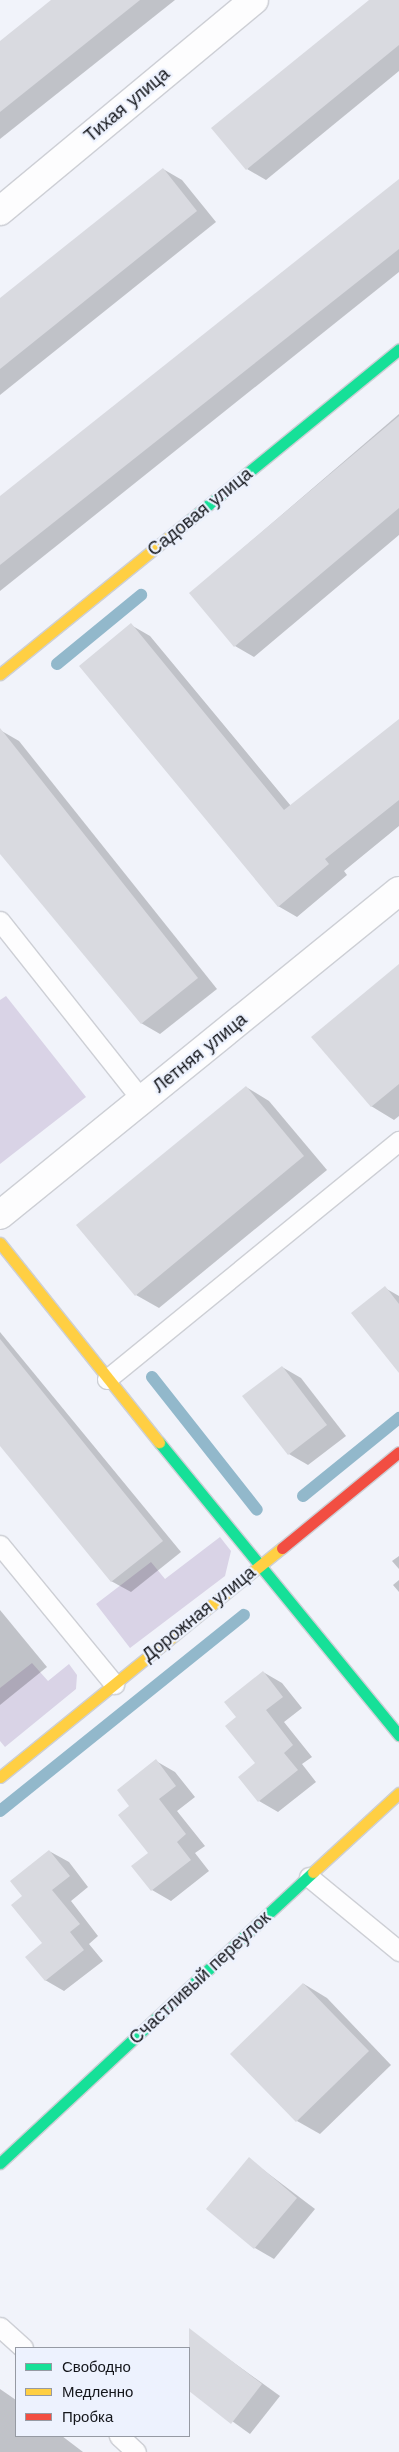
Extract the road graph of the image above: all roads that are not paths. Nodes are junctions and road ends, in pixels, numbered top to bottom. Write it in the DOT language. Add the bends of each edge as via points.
graph roads {
  1 [pos="254,0"];
  2 [pos="0,211"];
  3 [pos="399,349"];
  4 [pos="0,674"];
  5 [pos="399,891"];
  6 [pos="0,921"];
  7 [pos="142,1100"];
  8 [pos="399,1141"];
  9 [pos="0,1215"];
  10 [pos="0,1243"];
  11 [pos="107,1378"];
  12 [pos="399,1452"];
  13 [pos="0,1545"];
  14 [pos="258,1567"];
  15 [pos="114,1684"];
  16 [pos="399,1736"];
  17 [pos="0,1777"];
  18 [pos="399,1792"];
  19 [pos="308,1877"];
  20 [pos="399,1951"];
  21 [pos="0,2163"];
  22 [pos="0,2327"];
  23 [pos="22,2347"];
  24 [pos="119,2437"];
  25 [pos="136,2452"];
  1 -- 2 [label="street, Тихая улица"];
  3 -- 4 [label="street, Садовая улица"];
  5 -- 7 [label="street, Летняя улица"];
  6 -- 7 [label="lane"];
  7 -- 9 [label="street, Летняя улица"];
  8 -- 11 [label="lane"];
  10 -- 11 [label="street"];
  11 -- 14 [label="street"];
  12 -- 14 [label="street, Дорожная улица"];
  13 -- 15 [label="lane"];
  14 -- 15 [label="street, Дорожная улица"];
  14 -- 16 [label="street"];
  15 -- 17 [label="street, Дорожная улица"];
  18 -- 19 [label="street, Счастливый переулок"];
  19 -- 20 [label="lane"];
  19 -- 21 [label="street, Счастливый переулок"];
  22 -- 23 [label="lane"];
  24 -- 25 [label="lane"];
}
